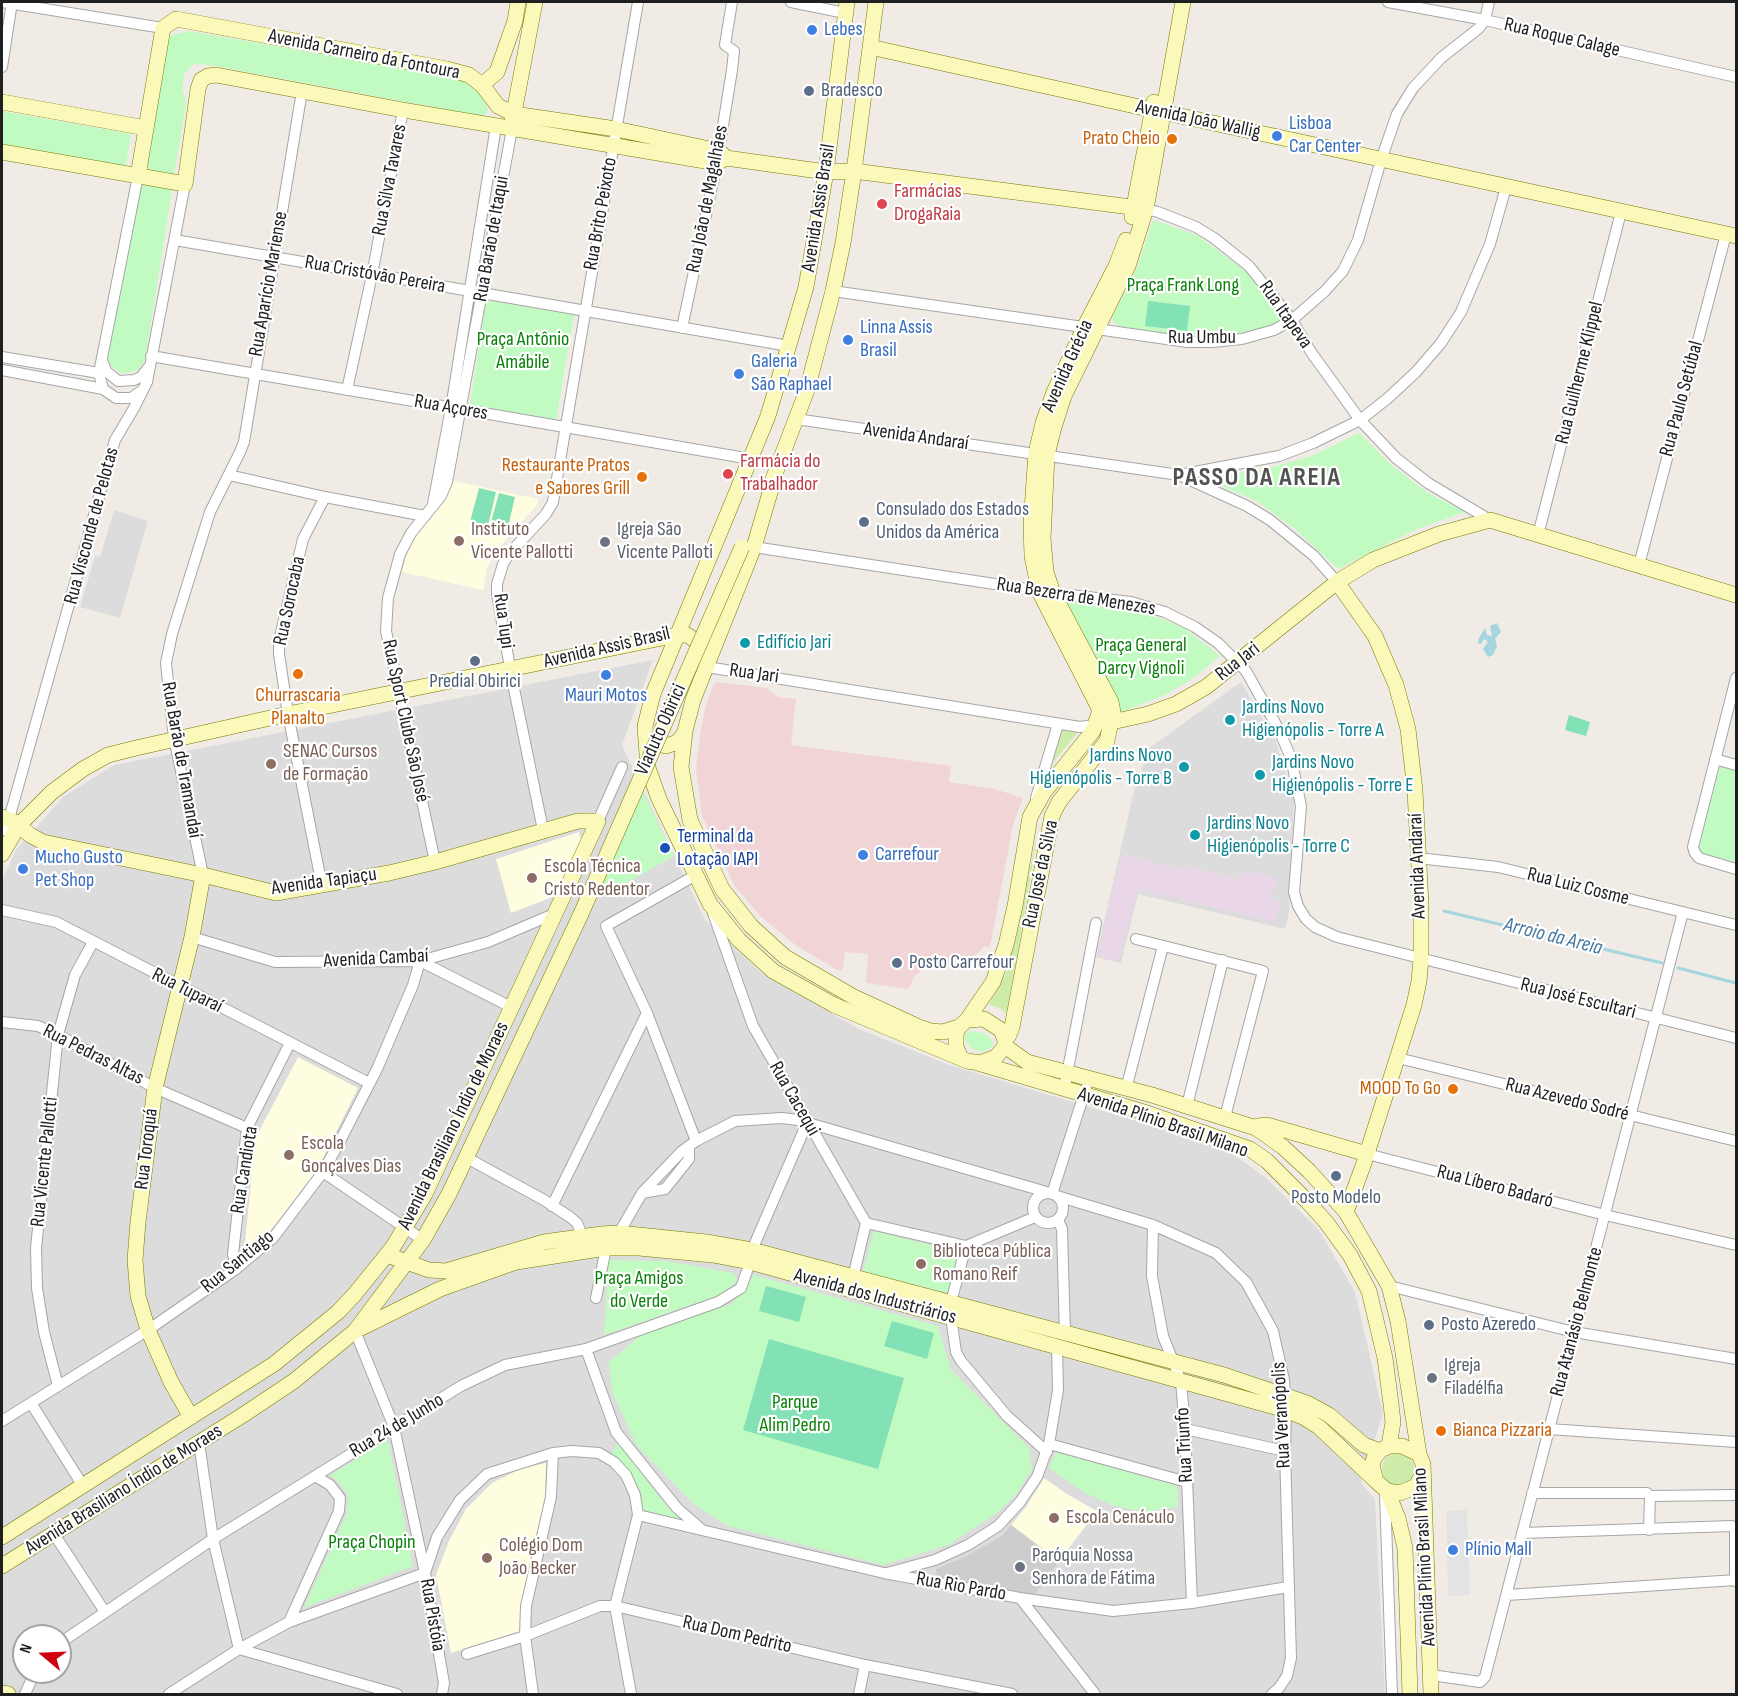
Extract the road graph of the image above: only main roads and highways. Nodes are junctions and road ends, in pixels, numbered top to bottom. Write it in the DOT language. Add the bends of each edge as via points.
graph roads {
  1 [pos="518,2"];
  2 [pos="535,2"];
  3 [pos="876,2"];
  4 [pos="1175,2"];
  5 [pos="1183,2"];
  6 [pos="846,7"];
  7 [pos="870,47"];
  8 [pos="201,80"];
  9 [pos="482,85"];
  10 [pos="2,102"];
  11 [pos="1158,111"];
  12 [pos="513,122"];
  13 [pos="146,128"];
  14 [pos="2,152"];
  15 [pos="854,171"];
  16 [pos="826,172"];
  17 [pos="138,176"];
  18 [pos="1140,208"];
  19 [pos="1731,235"];
  20 [pos="748,547"];
  21 [pos="1337,582"];
  22 [pos="1046,592"];
  23 [pos="1737,595"];
  24 [pos="678,635"];
  25 [pos="707,667"];
  26 [pos="1148,714"];
  27 [pos="1112,722"];
  28 [pos="1096,725"];
  29 [pos="645,726"];
  30 [pos="685,731"];
  31 [pos="1107,741"];
  32 [pos="598,821"];
  33 [pos="6,833"];
  34 [pos="203,875"];
  35 [pos="581,914"];
  36 [pos="963,1024"];
  37 [pos="1005,1043"];
  38 [pos="969,1060"];
  39 [pos="1256,1128"];
  40 [pos="1250,1149"];
  41 [pos="1364,1156"];
  42 [pos="1346,1212"];
  43 [pos="583,1244"];
  44 [pos="727,1252"];
  45 [pos="387,1255"];
  46 [pos="407,1262"];
  47 [pos="355,1331"];
  48 [pos="1061,1340"];
  49 [pos="1285,1402"];
  50 [pos="191,1417"];
  51 [pos="1385,1449"];
  52 [pos="1419,1454"];
  53 [pos="1422,1475"];
  54 [pos="1383,1488"];
  55 [pos="2,1537"];
  56 [pos="2,1566"];
  57 [pos="2,1693"];
  58 [pos="8,1695"];
  59 [pos="1410,1695"];
  60 [pos="1431,1695"];
  1 -- 9 [label="main road" via="497,72"];
  2 -- 12 [label="main road, Rua Barão de Itaqui"];
  3 -- 7 [label="main road, Avenida Assis Brasil"];
  4 -- 11 [label="main road, Avenida Grécia"];
  5 -- 11 [label="main road, Avenida Grécia"];
  6 -- 16 [label="main road, Avenida Assis Brasil"];
  7 -- 11 [label="main road, Avenida João Wallig"];
  7 -- 15 [label="main road, Avenida Assis Brasil"];
  8 -- 12 [label="main road, Avenida Carneiro da Fontoura" via="216,75 496,126"];
  8 -- 17 [label="main road, Rua Visconde de Pelotas" via="185,184"];
  9 -- 12 [label="main road, Avenida Carneiro da Fontoura"];
  9 -- 13 [label="main road, Avenida Carneiro da Fontoura" via="469,75 447,69 176,19 163,28"];
  10 -- 13 [label="main road"];
  11 -- 18 [label="main road, Avenida Grécia"];
  11 -- 19 [label="main road, Avenida João Wallig"];
  12 -- 16 [label="main road, Avenida Carneiro da Fontoura"];
  13 -- 17 [label="main road"];
  14 -- 17 [label="main road"];
  15 -- 16 [label="main road, Avenida Carneiro da Fontoura"];
  15 -- 18 [label="main road, Rua Itapeva"];
  15 -- 20 [label="main road, Avenida Assis Brasil" via="833,291 807,390"];
  16 -- 24 [label="main road, Avenida Assis Brasil" via="813,257 768,416"];
  18 -- 22 [label="main road, Avenida Grécia" via="1042,454"];
  20 -- 25 [label="main road, Avenida Assis Brasil"];
  20 -- 35 [label="main road, Viaduto Obirici, bridge"];
  21 -- 23 [label="main road, Rua Jari" via="1408,544 1490,520"];
  21 -- 26 [label="main road, Rua Jari" via="1206,687"];
  21 -- 41 [label="main road, Avenida Andaraí" via="1375,636 1396,686 1408,729 1415,791 1421,958 1417,989"];
  22 -- 27 [label="main road, Avenida Grécia" via="1111,702"];
  22 -- 28 [label="main road, Avenida Grécia" via="1099,708"];
  24 -- 25 [label="main road" via="687,635 701,644"];
  24 -- 29 [label="main road, Avenida Plínio Brasil Milano" via="653,694"];
  24 -- 33 [label="main road, Avenida Assis Brasil" via="288,714 108,755 52,792"];
  25 -- 30 [label="main road"];
  26 -- 27 [label="main road, Rua Jari"];
  26 -- 31 [label="main road" via="1121,727"];
  27 -- 31 [label="main road, Rua José da Silva"];
  28 -- 36 [label="main road, Rua José da Silva" via="1044,792 1030,818 1016,906 1000,966"];
  29 -- 30 [label="main road" via="650,738 666,746 678,742"];
  29 -- 38 [label="main road, Avenida Plínio Brasil Milano" via="648,768 659,799 710,904 739,940 773,971 834,1005"];
  30 -- 36 [label="main road" via="681,767 690,820 722,890 751,926 785,957 852,996 931,1031 943,1032"];
  31 -- 37 [label="main road, Rua José da Silva" via="1052,816 1012,1027"];
  32 -- 34 [label="main road, Avenida Tapiaçu" via="578,821 435,862 276,893"];
  32 -- 45 [label="main road, Avenida Brasiliano Índio de Moraes" via="425,1194"];
  33 -- 34 [label="main road, Avenida Tapiaçu" via="30,835 43,842"];
  34 -- 50 [label="main road, Rua Toroquá" via="155,1088 135,1260 138,1296 148,1330"];
  35 -- 46 [label="main road, Avenida Brasiliano Índio de Moraes" via="467,1158"];
  36 -- 37 [label="main road" via="977,1018 990,1022 1001,1030"];
  36 -- 38 [label="main road" via="955,1041"];
  37 -- 38 [label="main road" via="996,1057 988,1061"];
  37 -- 39 [label="main road, Avenida Plínio Brasil Milano" via="1027,1062 1188,1100 1226,1112"];
  38 -- 40 [label="main road, Avenida Plínio Brasil Milano" via="1147,1113"];
  39 -- 40 [label="main road"];
  39 -- 41 [label="main road, Rua Líbero Badaró" via="1267,1125"];
  39 -- 42 [label="main road, Avenida Plínio Brasil Milano" via="1309,1171"];
  40 -- 51 [label="main road, Avenida Plínio Brasil Milano" via="1307,1201 1350,1255 1369,1291 1393,1422"];
  41 -- 42 [label="main road, Avenida Andaraí"];
  42 -- 52 [label="main road, Avenida Plínio Brasil Milano" via="1389,1286"];
  43 -- 44 [label="main road, Avenida dos Industriários"];
  43 -- 44 [label="main road, Avenida dos Industriários" via="619,1233"];
  43 -- 46 [label="main road, Avenida dos Industriários" via="544,1242 446,1271"];
  43 -- 47 [label="main road, Avenida dos Industriários" via="454,1283"];
  44 -- 48 [label="main road, Avenida dos Industriários"];
  45 -- 46 [label="main road, Avenida dos Industriários"];
  45 -- 50 [label="main road, Avenida Brasiliano Índio de Moraes" via="338,1312 274,1364"];
  46 -- 47 [label="main road, Avenida Brasiliano Índio de Moraes"];
  47 -- 56 [label="main road, Avenida Brasiliano Índio de Moraes" via="294,1381"];
  48 -- 49 [label="main road, Avenida dos Industriários" via="1181,1381"];
  48 -- 49 [label="main road, Avenida dos Industriários" via="1224,1375"];
  49 -- 51 [label="main road, Avenida dos Industriários" via="1329,1415 1364,1445"];
  49 -- 54 [label="main road, Avenida dos Industriários" via="1319,1427"];
  50 -- 55 [label="main road, Avenida Brasiliano Índio de Moraes"];
  51 -- 52 [label="main road, Avenida dos Industriários" via="1402,1446"];
  51 -- 54 [label="main road, Avenida Plínio Brasil Milano" via="1374,1458 1372,1467"];
  52 -- 53 [label="main road, Avenida Plínio Brasil Milano"];
  53 -- 54 [label="main road" via="1416,1486 1400,1493"];
  53 -- 60 [label="main road, Avenida Plínio Brasil Milano"];
  54 -- 59 [label="main road, Avenida Plínio Brasil Milano" via="1398,1518 1405,1548"];
  57 -- 58 [label="main road"];
}
